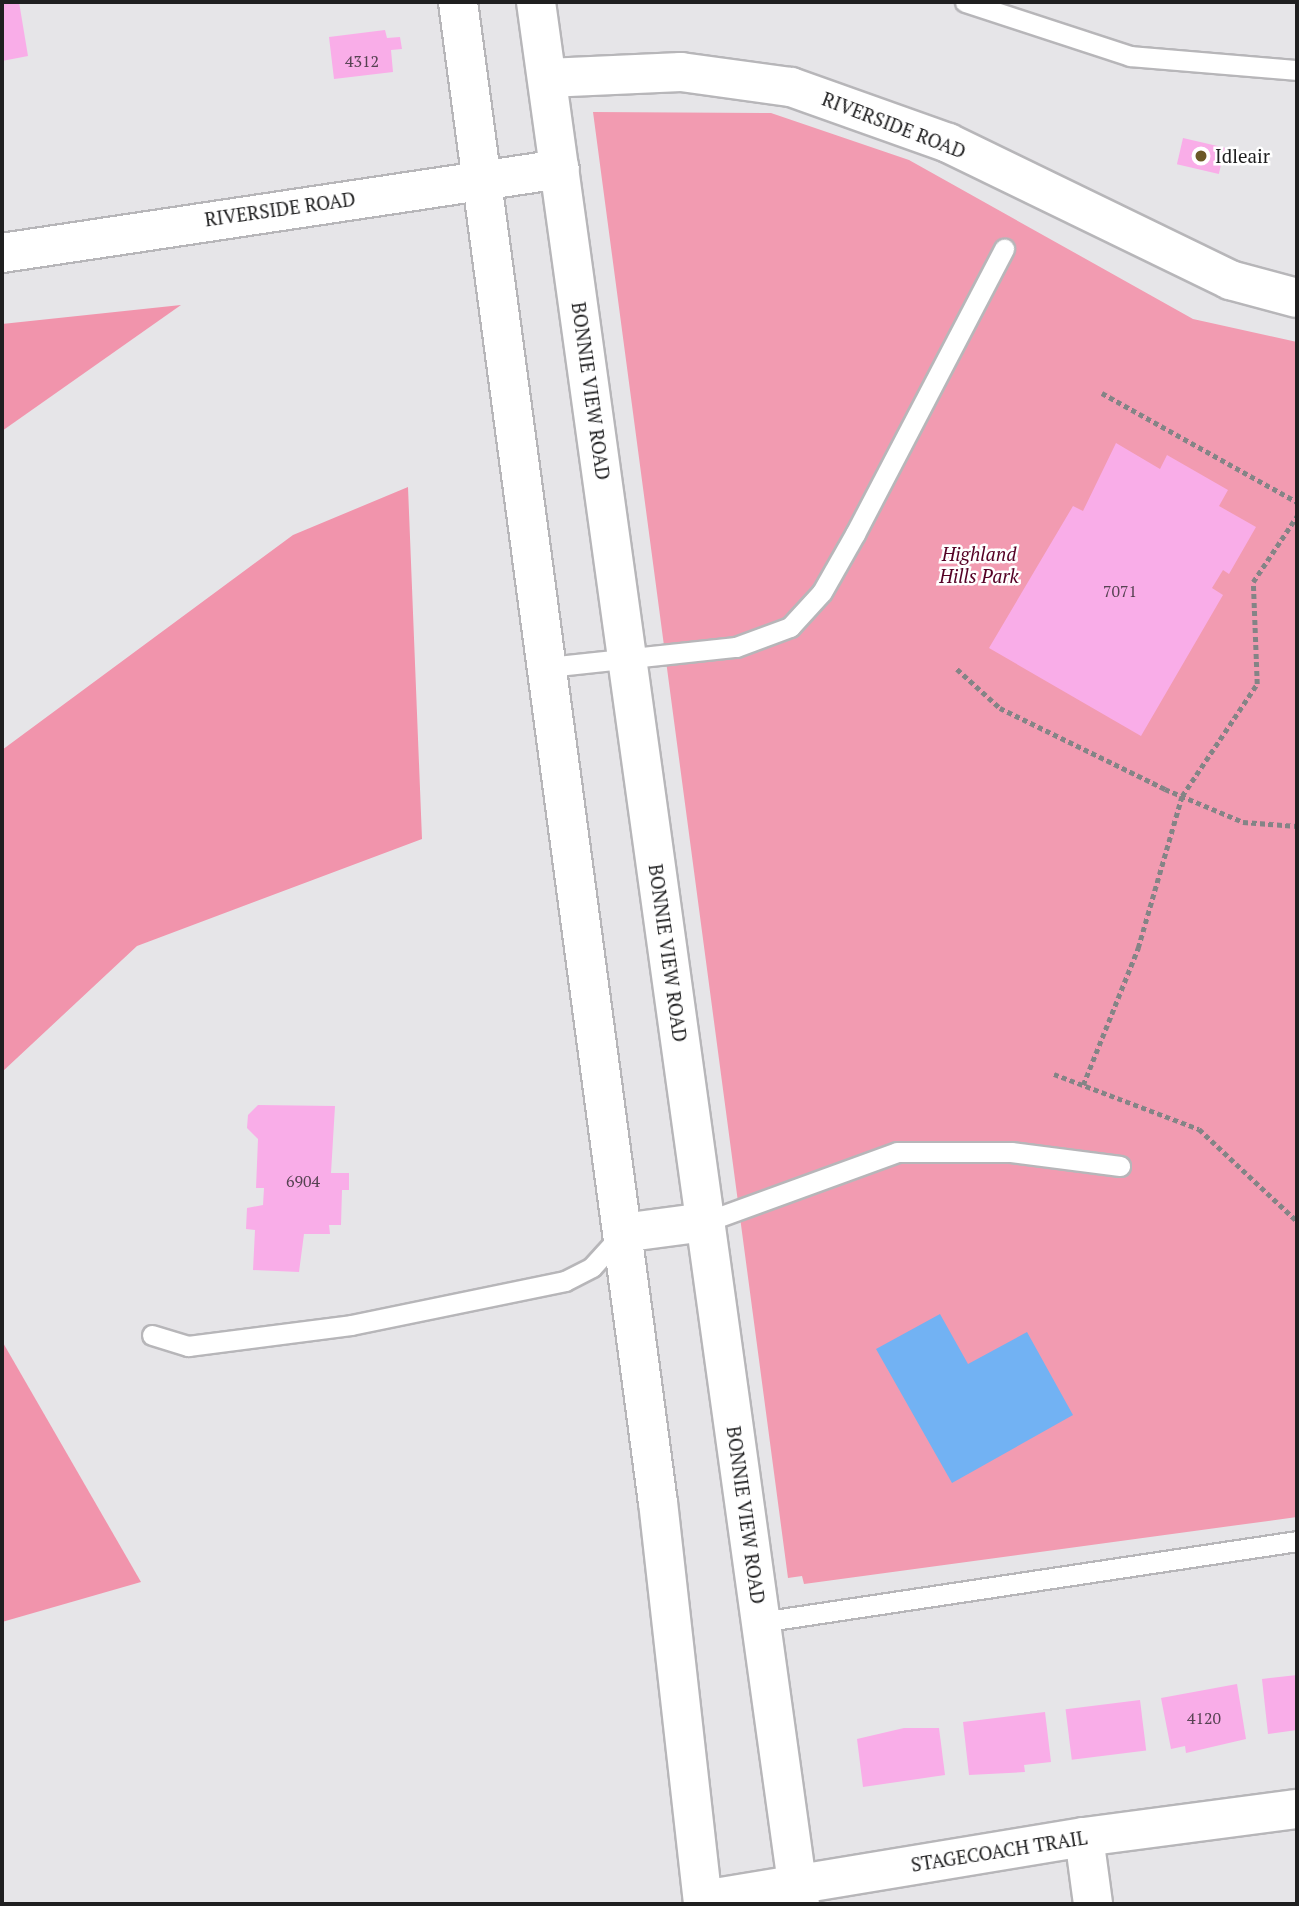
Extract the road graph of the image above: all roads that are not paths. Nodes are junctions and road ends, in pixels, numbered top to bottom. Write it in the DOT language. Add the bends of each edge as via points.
graph roads {
  1 [pos="457,2"];
  2 [pos="536,2"];
  3 [pos="965,2"];
  4 [pos="1297,70"];
  5 [pos="547,78"];
  6 [pos="560,169"];
  7 [pos="485,181"];
  8 [pos="1004,249"];
  9 [pos="2,253"];
  10 [pos="1297,298"];
  11 [pos="628,658"];
  12 [pos="548,667"];
  13 [pos="1119,1166"];
  14 [pos="705,1222"];
  15 [pos="622,1233"];
  16 [pos="152,1335"];
  17 [pos="1297,1541"];
  18 [pos="761,1622"];
  19 [pos="1297,1809"];
  20 [pos="1084,1837"];
  21 [pos="799,1895"];
  22 [pos="703,1902"];
  23 [pos="1093,1904"];
  1 -- 7 [label="main road"];
  2 -- 5 [label="main road, BONNIE VIEW ROAD"];
  3 -- 4 [label="lane" via="1130,57"];
  5 -- 6 [label="main road, BONNIE VIEW ROAD"];
  5 -- 10 [label="main road, RIVERSIDE ROAD" via="681,72 790,87 948,143 1230,280"];
  6 -- 7 [label="main road, RIVERSIDE ROAD"];
  6 -- 11 [label="main road, BONNIE VIEW ROAD"];
  7 -- 9 [label="main road, RIVERSIDE ROAD"];
  7 -- 12 [label="main road"];
  8 -- 11 [label="lane" via="855,534 822,592 790,627 736,647"];
  11 -- 12 [label="lane"];
  11 -- 14 [label="main road, BONNIE VIEW ROAD"];
  12 -- 15 [label="main road"];
  13 -- 14 [label="lane" via="1011,1152 897,1152"];
  14 -- 15 [label="main road"];
  14 -- 18 [label="main road, BONNIE VIEW ROAD"];
  15 -- 16 [label="lane" via="593,1267 565,1281 351,1325 188,1346"];
  15 -- 22 [label="main road"];
  17 -- 18 [label="lane"];
  18 -- 21 [label="main road, BONNIE VIEW ROAD"];
  19 -- 20 [label="main road, STAGECOACH TRAIL"];
  20 -- 21 [label="main road, STAGECOACH TRAIL"];
  20 -- 23 [label="main road"];
  21 -- 22 [label="main road, STAGECOACH TRAIL"];
}
